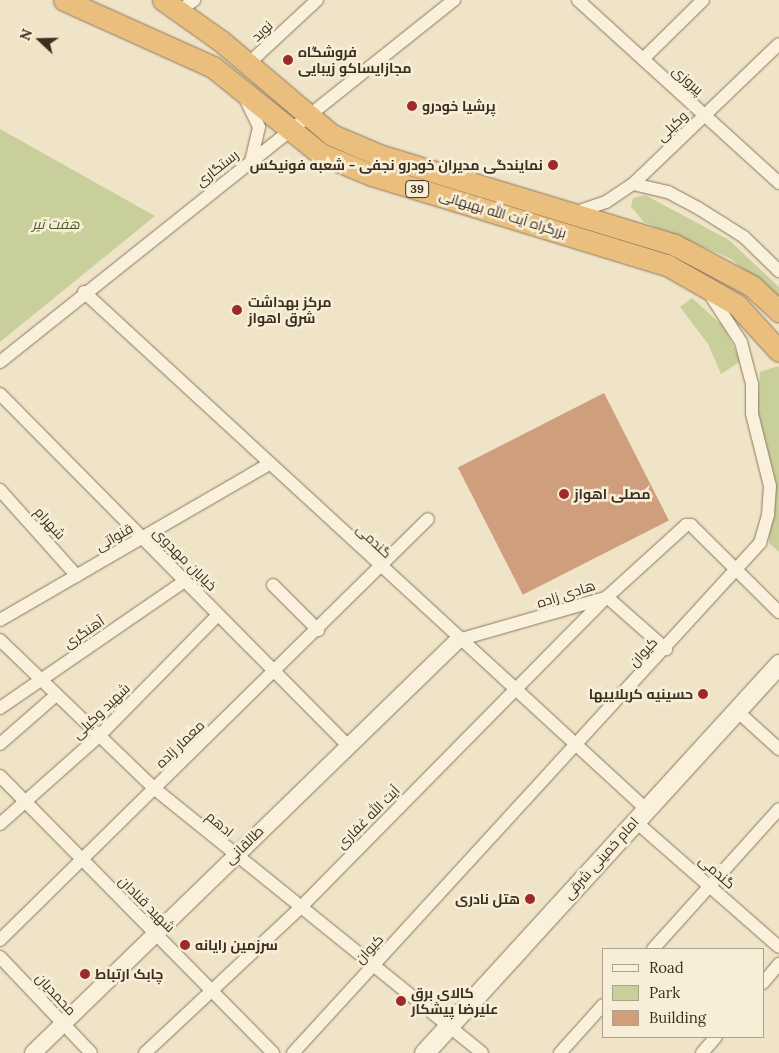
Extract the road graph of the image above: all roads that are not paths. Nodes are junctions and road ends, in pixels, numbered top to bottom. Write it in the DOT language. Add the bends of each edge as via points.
graph roads {
  1 [pos="64,0"];
  2 [pos="318,0"];
  3 [pos="454,0"];
  4 [pos="704,0"];
  5 [pos="584,2"];
  6 [pos="178,4"];
  7 [pos="779,44"];
  8 [pos="643,59"];
  9 [pos="248,64"];
  10 [pos="238,83"];
  11 [pos="704,115"];
  12 [pos="299,125"];
  13 [pos="380,155"];
  14 [pos="250,161"];
  15 [pos="372,175"];
  16 [pos="779,183"];
  17 [pos="633,184"];
  18 [pos="574,213"];
  19 [pos="779,271"];
  20 [pos="696,280"];
  21 [pos="84,292"];
  22 [pos="779,311"];
  23 [pos="779,352"];
  24 [pos="0,362"];
  25 [pos="0,394"];
  26 [pos="269,464"];
  27 [pos="0,490"];
  28 [pos="428,520"];
  29 [pos="142,538"];
  30 [pos="381,568"];
  31 [pos="737,572"];
  32 [pos="77,576"];
  33 [pos="185,581"];
  34 [pos="273,585"];
  35 [pos="607,597"];
  36 [pos="779,612"];
  37 [pos="218,615"];
  38 [pos="0,620"];
  39 [pos="318,630"];
  40 [pos="0,640"];
  41 [pos="458,640"];
  42 [pos="666,649"];
  43 [pos="779,664"];
  44 [pos="275,672"];
  45 [pos="39,680"];
  46 [pos="515,691"];
  47 [pos="56,696"];
  48 [pos="0,708"];
  49 [pos="737,711"];
  50 [pos="98,737"];
  51 [pos="0,744"];
  52 [pos="348,746"];
  53 [pos="576,746"];
  54 [pos="779,749"];
  55 [pos="0,776"];
  56 [pos="155,789"];
  57 [pos="25,801"];
  58 [pos="779,809"];
  59 [pos="641,815"];
  60 [pos="0,824"];
  61 [pos="234,855"];
  62 [pos="83,860"];
  63 [pos="710,886"];
  64 [pos="300,908"];
  65 [pos="154,932"];
  66 [pos="0,940"];
  67 [pos="779,947"];
  68 [pos="654,948"];
  69 [pos="0,957"];
  70 [pos="779,964"];
  71 [pos="374,966"];
  72 [pos="764,982"];
  73 [pos="212,991"];
  74 [pos="602,1006"];
  75 [pos="61,1021"];
  76 [pos="449,1026"];
  77 [pos="715,1038"];
  78 [pos="33,1053"];
  79 [pos="90,1053"];
  80 [pos="146,1053"];
  81 [pos="273,1053"];
  82 [pos="294,1053"];
  83 [pos="424,1053"];
  84 [pos="482,1053"];
  85 [pos="560,1053"];
  86 [pos="702,1053"];
  1 -- 10 [label="highway, بزرگراه آیت الله بهبهانی / 39" via="213,67"];
  2 -- 9 [label="street, نوید"];
  3 -- 12 [label="street, رستگاری"];
  4 -- 8 [label="street"];
  5 -- 8 [label="street, پیروزی"];
  6 -- 9 [label="highway, بزرگراه آیت الله بهبهانی / 39"];
  7 -- 11 [label="street, وکیلی"];
  8 -- 11 [label="street, پیروزی"];
  9 -- 12 [label="highway, بزرگراه آیت الله بهبهانی / 39"];
  10 -- 12 [label="highway, بزرگراه آیت الله بهبهانی / 39"];
  10 -- 14 [label="street" via="259,127"];
  11 -- 16 [label="street, پیروزی"];
  11 -- 17 [label="street, وکیلی"];
  12 -- 13 [label="highway, بزرگراه آیت الله بهبهانی / 39"];
  12 -- 14 [label="street, رستگاری"];
  12 -- 15 [label="highway, بزرگراه آیت الله بهبهانی / 39" via="321,154"];
  13 -- 15 [label="highway"];
  13 -- 18 [label="highway, بزرگراه آیت الله بهبهانی / 39"];
  14 -- 21 [label="street, رستگاری"];
  15 -- 20 [label="highway, بزرگراه آیت الله بهبهانی / 39" via="624,250"];
  17 -- 18 [label="street, وکیلی" via="606,202"];
  17 -- 19 [label="street" via="668,192 698,208 744,237"];
  18 -- 22 [label="highway, بزرگراه آیت الله بهبهانی / 39" via="675,244 714,262 752,286"];
  20 -- 23 [label="highway, بزرگراه آیت الله بهبهانی / 39" via="737,305"];
  20 -- 31 [label="street, کیوان" via="730,319 741,342 770,486 768,515 760,543"];
  21 -- 24 [label="street, رستگاری"];
  21 -- 26 [label="street, گندمی"];
  25 -- 29 [label="street, خیابان مهدوی"];
  26 -- 29 [label="street, قنواتی"];
  26 -- 30 [label="street, گندمی"];
  27 -- 32 [label="street, شهرام"];
  28 -- 30 [label="street, معمار زاده"];
  29 -- 32 [label="street, قنواتی"];
  29 -- 33 [label="street, خیابان مهدوی"];
  30 -- 39 [label="street, معمار زاده"];
  30 -- 41 [label="street, گندمی"];
  31 -- 35 [label="street, هادی زاده" via="689,524"];
  31 -- 36 [label="street"];
  31 -- 42 [label="street, کیوان"];
  32 -- 38 [label="street, قنواتی"];
  33 -- 37 [label="street, خیابان مهدوی"];
  33 -- 45 [label="street, آهنگری"];
  34 -- 39 [label="street"];
  35 -- 41 [label="street, هادی زاده"];
  35 -- 42 [label="street"];
  35 -- 46 [label="street, آیت الله غفاری"];
  37 -- 44 [label="street, خیابان مهدوی"];
  37 -- 50 [label="street, شهید وکیلی"];
  39 -- 44 [label="street, معمار زاده"];
  40 -- 45 [label="street, ادهم"];
  41 -- 46 [label="street, گندمی"];
  41 -- 52 [label="street, طالقانی"];
  42 -- 53 [label="street, کیوان"];
  43 -- 49 [label="main road, امام خمینی شرقی"];
  44 -- 52 [label="street, خیابان مهدوی"];
  44 -- 56 [label="street, معمار زاده"];
  45 -- 47 [label="street, ادهم"];
  45 -- 48 [label="street, آهنگری"];
  46 -- 53 [label="street, گندمی"];
  46 -- 64 [label="street, آیت الله غفاری"];
  47 -- 50 [label="street, ادهم"];
  47 -- 51 [label="street"];
  49 -- 54 [label="street"];
  49 -- 59 [label="main road, امام خمینی شرقی"];
  50 -- 56 [label="street, ادهم"];
  50 -- 57 [label="street, شهید وکیلی"];
  52 -- 61 [label="street, طالقانی"];
  53 -- 59 [label="street, گندمی"];
  53 -- 71 [label="street, کیوان"];
  55 -- 57 [label="street, شهید قنادان"];
  56 -- 61 [label="street, ادهم"];
  56 -- 62 [label="street, معمار زاده"];
  57 -- 60 [label="street, شهید وکیلی"];
  57 -- 62 [label="street, شهید قنادان"];
  58 -- 63 [label="street"];
  59 -- 63 [label="street, گندمی"];
  59 -- 76 [label="main road, امام خمینی شرقی"];
  61 -- 64 [label="street, ادهم"];
  61 -- 65 [label="street, طالقانی"];
  62 -- 65 [label="street, شهید قنادان"];
  62 -- 66 [label="street, معمار زاده"];
  63 -- 67 [label="street, گندمی"];
  63 -- 68 [label="street"];
  64 -- 71 [label="street, ادهم"];
  64 -- 73 [label="street, آیت الله غفاری"];
  65 -- 73 [label="street, شهید قنادان"];
  65 -- 75 [label="street, طالقانی"];
  69 -- 75 [label="street, محمدیان"];
  70 -- 72 [label="street"];
  71 -- 76 [label="street, ادهم"];
  71 -- 82 [label="street, کیوان"];
  73 -- 80 [label="street, آیت الله غفاری"];
  73 -- 81 [label="street, شهید قنادان"];
  74 -- 85 [label="street"];
  75 -- 78 [label="street, طالقانی"];
  75 -- 79 [label="street, محمدیان"];
  76 -- 83 [label="main road, امام خمینی شرقی"];
  76 -- 84 [label="street, ادهم"];
  77 -- 86 [label="street"];
}
